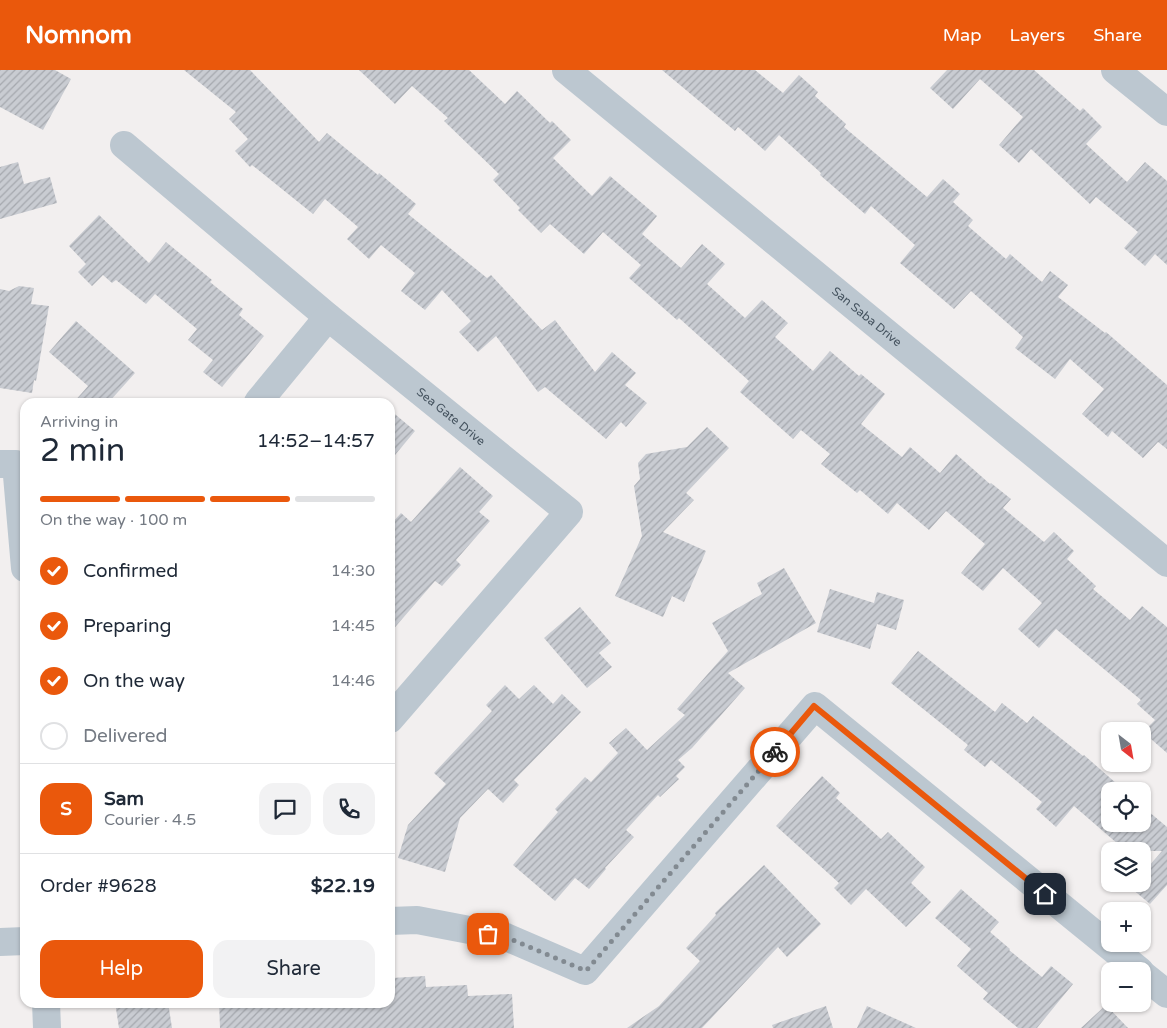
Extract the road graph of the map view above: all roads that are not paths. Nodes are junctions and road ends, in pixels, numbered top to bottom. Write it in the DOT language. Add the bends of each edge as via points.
graph roads {
  1 [pos="566,70"];
  2 [pos="1116,70"];
  3 [pos="1167,112"];
  4 [pos="124,145"];
  5 [pos="328,317"];
  6 [pos="261,398"];
  7 [pos="0,464"];
  8 [pos="20,510"];
  9 [pos="1167,564"];
  10 [pos="395,713"];
  11 [pos="395,921"];
  12 [pos="20,941"];
  13 [pos="0,942"];
  14 [pos="1129,962"];
  15 [pos="1151,980"];
  16 [pos="1167,994"];
  17 [pos="46,1008"];
  18 [pos="47,1028"];
  1 -- 9 [label="street, San Saba Drive"];
  2 -- 3 [label="street"];
  4 -- 5 [label="street, Sea Gate Drive"];
  5 -- 6 [label="street"];
  5 -- 10 [label="street, Sea Gate Drive" via="569,512"];
  7 -- 8 [label="street" via="16,464"];
  11 -- 14 [label="street" via="417,920 506,937 586,971 814,706"];
  12 -- 13 [label="street"];
  15 -- 16 [label="street"];
  17 -- 18 [label="street"];
}
